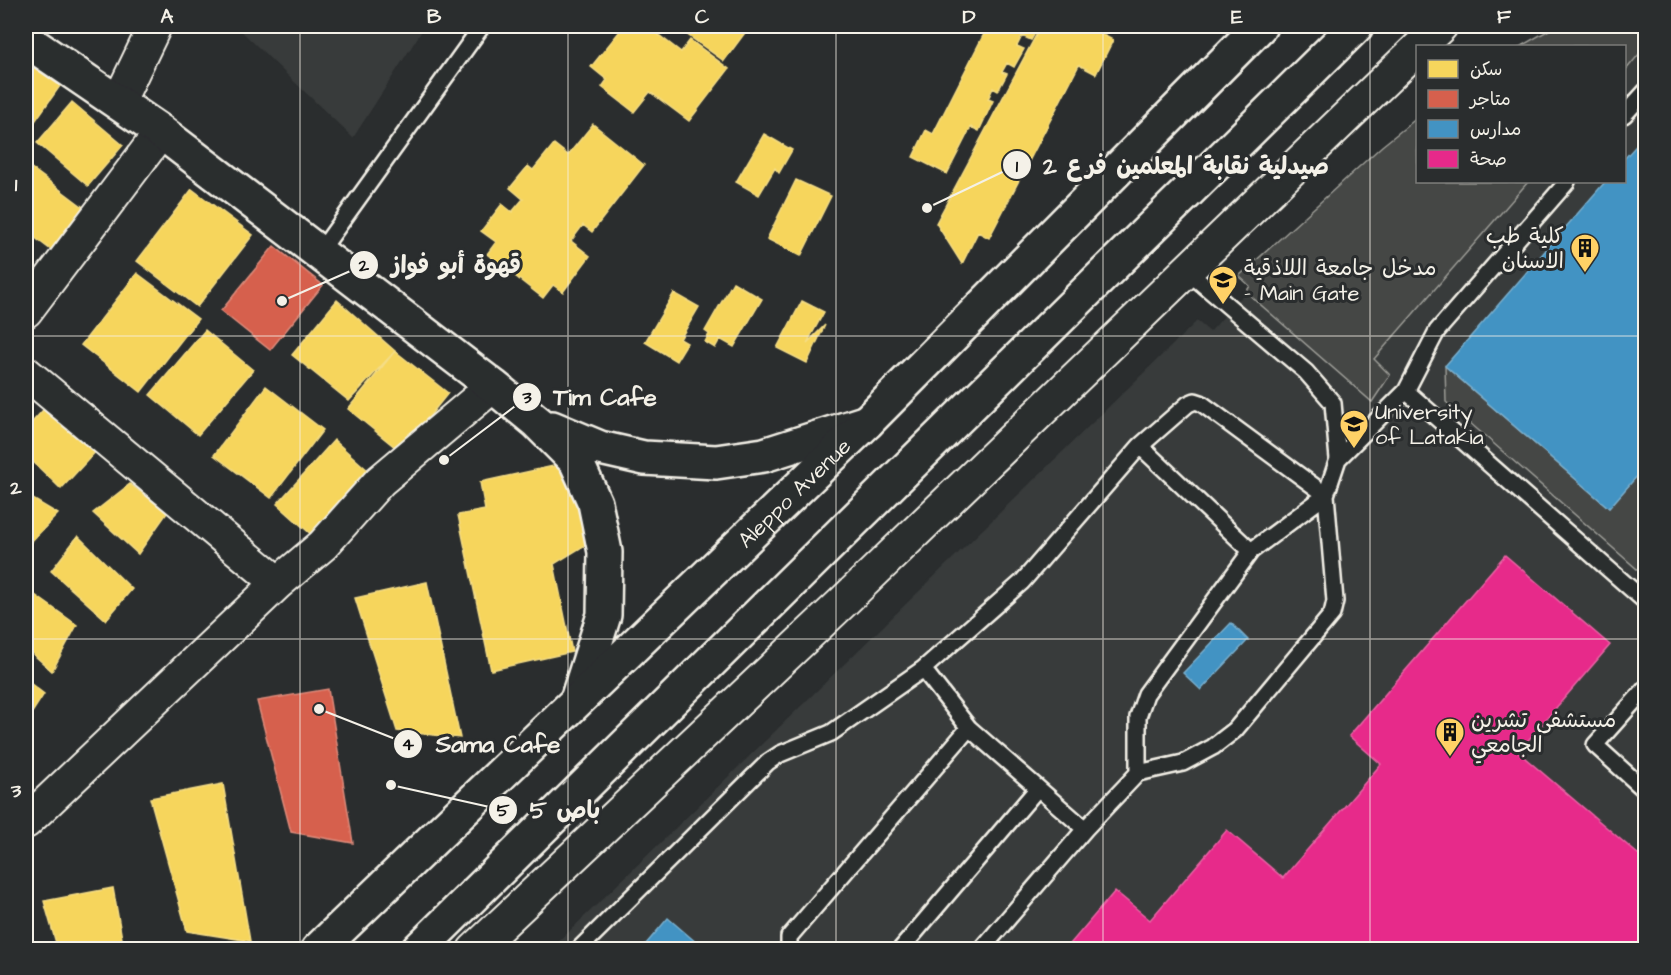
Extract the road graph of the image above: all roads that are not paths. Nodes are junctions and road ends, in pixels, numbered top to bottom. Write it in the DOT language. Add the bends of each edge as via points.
graph roads {
  1 [pos="155,26"];
  2 [pos="482,26"];
  3 [pos="1260,26"];
  4 [pos="1356,26"];
  5 [pos="1441,26"];
  6 [pos="26,40"];
  7 [pos="1421,45"];
  8 [pos="1416,50"];
  9 [pos="1646,91"];
  10 [pos="118,103"];
  11 [pos="1626,113"];
  12 [pos="161,132"];
  13 [pos="1566,183"];
  14 [pos="319,253"];
  15 [pos="1187,271"];
  16 [pos="26,311"];
  17 [pos="26,373"];
  18 [pos="493,386"];
  19 [pos="1406,391"];
  20 [pos="537,422"];
  21 [pos="867,422"];
  22 [pos="1140,446"];
  23 [pos="1338,459"];
  24 [pos="1326,495"];
  25 [pos="1251,551"];
  26 [pos="278,583"];
  27 [pos="1646,602"];
  28 [pos="923,669"];
  29 [pos="1646,688"];
  30 [pos="578,697"];
  31 [pos="969,728"];
  32 [pos="1138,773"];
  33 [pos="1038,788"];
  34 [pos="1646,791"];
  35 [pos="26,822"];
  36 [pos="1085,829"];
  37 [pos="318,950"];
  38 [pos="418,950"];
  39 [pos="474,950"];
  40 [pos="578,950"];
  41 [pos="789,950"];
  42 [pos="900,950"];
  43 [pos="981,950"];
  1 -- 10 [label="street"];
  2 -- 14 [label="lane"];
  3 -- 21 [label="main road, Aleppo Avenue"];
  4 -- 38 [label="main road"];
  5 -- 7 [label="street"];
  6 -- 10 [label="main road"];
  8 -- 15 [label="street"];
  9 -- 11 [label="lane"];
  10 -- 12 [label="main road"];
  12 -- 14 [label="main road"];
  12 -- 16 [label="street"];
  13 -- 19 [label="lane" via="1437,331"];
  14 -- 18 [label="main road"];
  15 -- 23 [label="lane" via="1306,372 1333,403"];
  15 -- 39 [label="street"];
  17 -- 26 [label="street"];
  18 -- 20 [label="main road"];
  18 -- 26 [label="street" via="380,481 323,545"];
  19 -- 23 [label="lane"];
  19 -- 27 [label="lane"];
  20 -- 21 [label="main road" via="600,448 644,458 716,462 764,455"];
  20 -- 30 [label="main road" via="576,461 595,503 605,552 604,615"];
  21 -- 30 [label="main road, Aleppo Avenue"];
  22 -- 24 [label="lane" via="1195,401"];
  22 -- 25 [label="lane"];
  22 -- 28 [label="lane" via="1022,582"];
  23 -- 24 [label="lane"];
  24 -- 25 [label="lane"];
  24 -- 32 [label="lane" via="1335,601 1332,614 1235,730 1183,763"];
  25 -- 32 [label="lane" via="1146,694 1138,717"];
  26 -- 35 [label="street"];
  28 -- 31 [label="lane"];
  28 -- 40 [label="lane" via="831,733 768,762"];
  29 -- 34 [label="lane" via="1595,746"];
  30 -- 37 [label="main road, Aleppo Avenue"];
  31 -- 33 [label="lane"];
  31 -- 41 [label="lane" via="789,937"];
  32 -- 36 [label="lane"];
  33 -- 36 [label="lane"];
  33 -- 42 [label="lane"];
  36 -- 43 [label="lane"];
}
